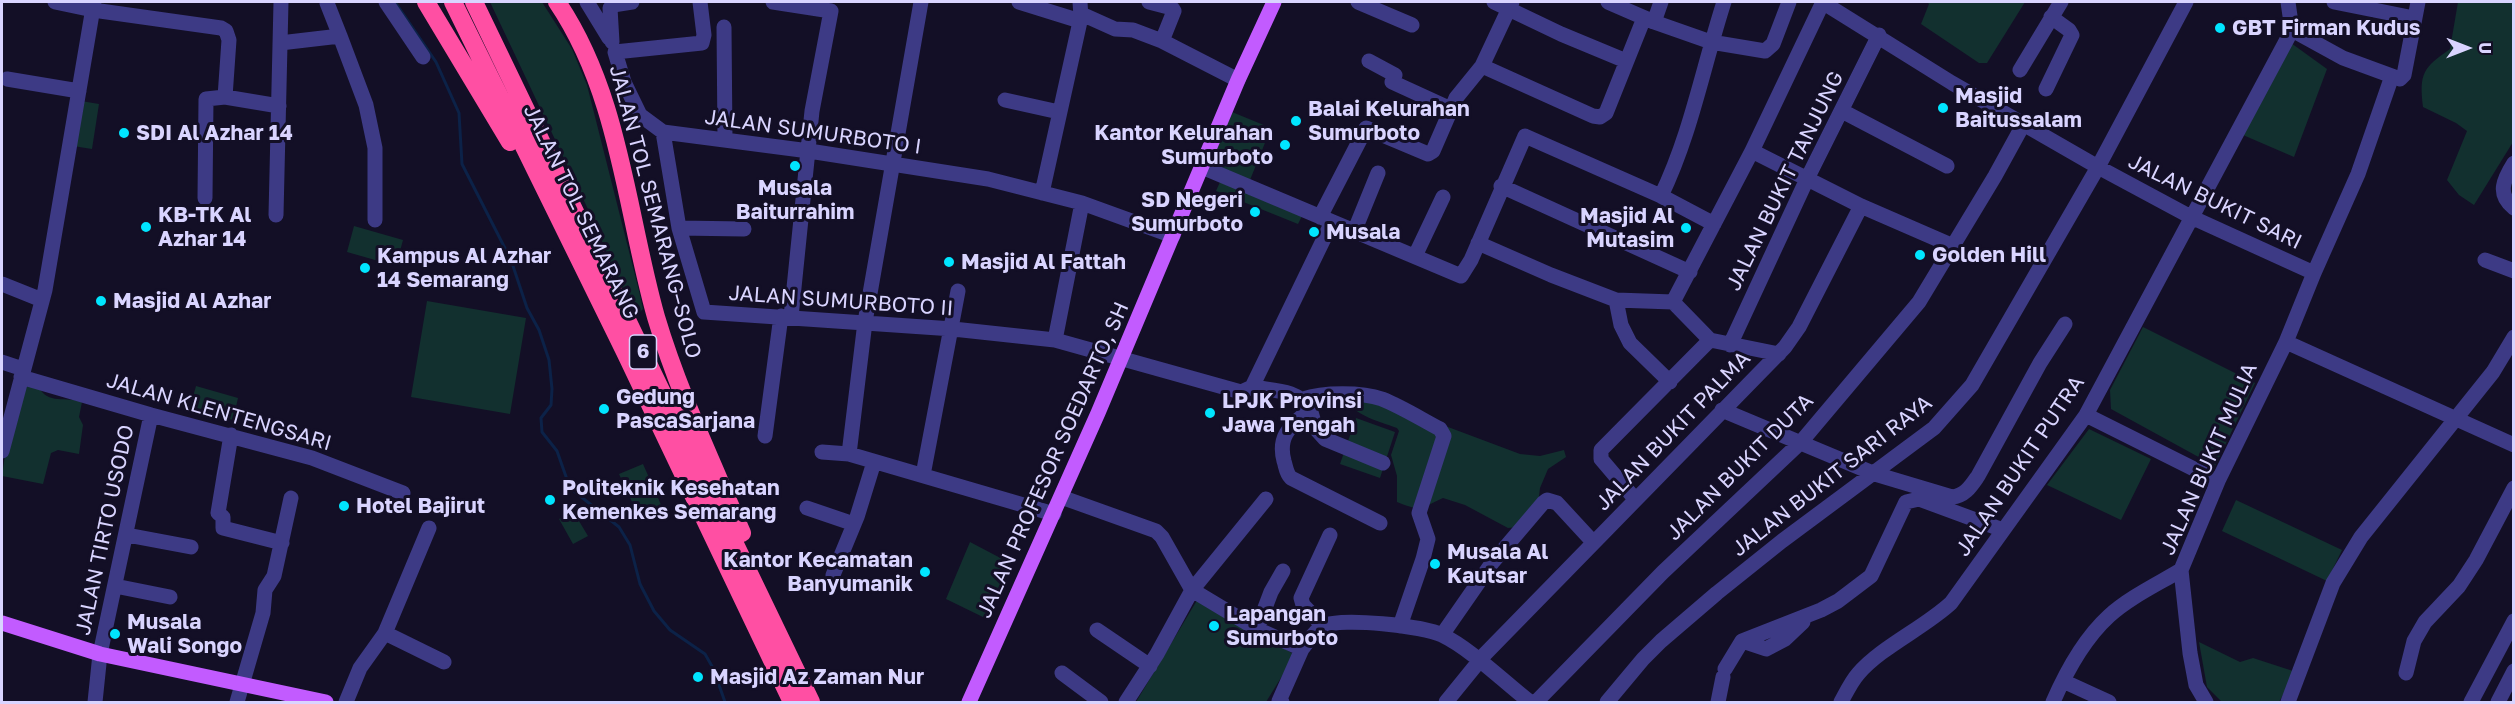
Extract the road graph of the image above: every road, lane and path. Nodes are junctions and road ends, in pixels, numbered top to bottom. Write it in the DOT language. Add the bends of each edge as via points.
graph roads {
  1 [pos="55,2"];
  2 [pos="281,2"];
  3 [pos="386,2"];
  4 [pos="426,2"];
  5 [pos="453,2"];
  6 [pos="474,2"];
  7 [pos="557,2"];
  8 [pos="588,2"];
  9 [pos="632,2"];
  10 [pos="700,2"];
  11 [pos="773,2"];
  12 [pos="921,2"];
  13 [pos="1019,2"];
  14 [pos="1149,2"];
  15 [pos="1274,2"];
  16 [pos="1358,2"];
  17 [pos="1494,2"];
  18 [pos="1608,2"];
  19 [pos="1661,2"];
  20 [pos="1724,2"];
  21 [pos="1790,2"];
  22 [pos="1823,2"];
  23 [pos="2061,2"];
  24 [pos="2186,2"];
  25 [pos="2288,2"];
  26 [pos="2334,2"];
  27 [pos="2418,2"];
  28 [pos="327,3"];
  29 [pos="1510,5"];
  30 [pos="94,6"];
  31 [pos="1080,13"];
  32 [pos="2051,17"];
  33 [pos="2414,18"];
  34 [pos="1649,20"];
  35 [pos="1412,25"];
  36 [pos="724,27"];
  37 [pos="2292,30"];
  38 [pos="1879,35"];
  39 [pos="340,36"];
  40 [pos="1162,41"];
  41 [pos="1711,42"];
  42 [pos="280,44"];
  43 [pos="613,47"];
  44 [pos="423,57"];
  45 [pos="1370,61"];
  46 [pos="1626,61"];
  47 [pos="1482,66"];
  48 [pos="2020,70"];
  49 [pos="2388,75"];
  50 [pos="7,79"];
  51 [pos="1238,80"];
  52 [pos="2046,89"];
  53 [pos="79,91"];
  54 [pos="225,97"];
  55 [pos="1005,100"];
  56 [pos="279,106"];
  57 [pos="1451,109"];
  58 [pos="1842,111"];
  59 [pos="1059,112"];
  60 [pos="2023,125"];
  61 [pos="663,132"];
  62 [pos="725,139"];
  63 [pos="809,151"];
  64 [pos="1752,151"];
  65 [pos="2514,163"];
  66 [pos="892,164"];
  67 [pos="1947,166"];
  68 [pos="1202,167"];
  69 [pos="2098,168"];
  70 [pos="1378,172"];
  71 [pos="1807,179"];
  72 [pos="1501,186"];
  73 [pos="1042,193"];
  74 [pos="1661,196"];
  75 [pos="1443,197"];
  76 [pos="205,198"];
  77 [pos="1082,203"];
  78 [pos="1861,206"];
  79 [pos="2514,208"];
  80 [pos="276,215"];
  81 [pos="2191,217"];
  82 [pos="1326,219"];
  83 [pos="375,220"];
  84 [pos="1714,224"];
  85 [pos="679,228"];
  86 [pos="744,229"];
  87 [pos="564,230"];
  88 [pos="1353,232"];
  89 [pos="1173,236"];
  90 [pos="1478,243"];
  91 [pos="1953,246"];
  92 [pos="1415,256"];
  93 [pos="2485,260"];
  94 [pos="2514,271"];
  95 [pos="1690,272"];
  96 [pos="2314,273"];
  97 [pos="2,284"];
  98 [pos="958,291"];
  99 [pos="42,300"];
  100 [pos="1616,300"];
  101 [pos="1673,302"];
  102 [pos="786,316"];
  103 [pos="865,322"];
  104 [pos="2065,324"];
  105 [pos="953,329"];
  106 [pos="2514,337"];
  107 [pos="1055,340"];
  108 [pos="1710,340"];
  109 [pos="2286,342"];
  110 [pos="1730,345"];
  111 [pos="1779,354"];
  112 [pos="1121,359"];
  113 [pos="2,362"];
  114 [pos="22,373"];
  115 [pos="1670,382"];
  116 [pos="1252,387"];
  117 [pos="7,403"];
  118 [pos="1306,404"];
  119 [pos="1722,410"];
  120 [pos="151,415"];
  121 [pos="2086,415"];
  122 [pos="2455,418"];
  123 [pos="231,435"];
  124 [pos="765,436"];
  125 [pos="1801,442"];
  126 [pos="2514,445"];
  127 [pos="2,451"];
  128 [pos="822,452"];
  129 [pos="849,454"];
  130 [pos="874,462"];
  131 [pos="1383,464"];
  132 [pos="1875,474"];
  133 [pos="923,475"];
  134 [pos="2218,481"];
  135 [pos="2514,488"];
  136 [pos="403,493"];
  137 [pos="1061,497"];
  138 [pos="291,498"];
  139 [pos="1266,499"];
  140 [pos="1635,500"];
  141 [pos="807,508"];
  142 [pos="1053,514"];
  143 [pos="1380,523"];
  144 [pos="854,524"];
  145 [pos="429,528"];
  146 [pos="2003,530"];
  147 [pos="127,535"];
  148 [pos="1330,535"];
  149 [pos="282,543"];
  150 [pos="1593,543"];
  151 [pos="191,547"];
  152 [pos="2181,570"];
  153 [pos="1283,571"];
  154 [pos="833,576"];
  155 [pos="115,586"];
  156 [pos="1192,590"];
  157 [pos="170,597"];
  158 [pos="2514,621"];
  159 [pos="2,623"];
  160 [pos="1323,626"];
  161 [pos="1400,626"];
  162 [pos="1257,629"];
  163 [pos="1097,630"];
  164 [pos="385,633"];
  165 [pos="1442,635"];
  166 [pos="1302,650"];
  167 [pos="100,654"];
  168 [pos="2494,654"];
  169 [pos="1479,660"];
  170 [pos="444,662"];
  171 [pos="2514,663"];
  172 [pos="1150,666"];
  173 [pos="2514,671"];
  174 [pos="2406,673"];
  175 [pos="1062,674"];
  176 [pos="2063,681"];
  177 [pos="243,685"];
  178 [pos="95,702"];
  179 [pos="237,702"];
  180 [pos="326,702"];
  181 [pos="346,702"];
  182 [pos="792,702"];
  183 [pos="812,702"];
  184 [pos="969,702"];
  185 [pos="1101,702"];
  186 [pos="1126,702"];
  187 [pos="1280,702"];
  188 [pos="1446,702"];
  189 [pos="1530,702"];
  190 [pos="1536,702"];
  191 [pos="1608,702"];
  192 [pos="1718,702"];
  193 [pos="1841,702"];
  194 [pos="2054,702"];
  195 [pos="2109,702"];
  196 [pos="2206,702"];
  197 [pos="2288,702"];
  198 [pos="2471,702"];
  199 [pos="2498,702"];
  1 -- 30 [label="street"];
  2 -- 42 [label="street"];
  3 -- 44 [label="street"];
  4 -- 87 [label="highway, 6"];
  5 -- 87 [label="highway, JALAN TOL SEMARANG / 6"];
  6 -- 183 [label="highway, JALAN TOL SEMARANG / 6"];
  7 -- 183 [label="highway, JALAN TOL SEMARANG–SOLO / 6" via="585,49 606,106 645,275 673,365"];
  8 -- 43 [label="street"];
  9 -- 43 [label="street" via="610,8"];
  10 -- 43 [label="street" via="702,43"];
  11 -- 63 [label="street" via="831,11 814,96"];
  12 -- 66 [label="street"];
  13 -- 31 [label="street"];
  14 -- 40 [label="street" via="1174,11"];
  15 -- 51 [label="main road, JALAN PROFESOR SOEDARTO, SH"];
  16 -- 35 [label="street"];
  17 -- 29 [label="street"];
  18 -- 34 [label="street"];
  19 -- 34 [label="street"];
  20 -- 41 [label="street"];
  21 -- 41 [label="street" via="1770,49"];
  22 -- 38 [label="street, JALAN BUKIT SARI"];
  22 -- 64 [label="street"];
  23 -- 32 [label="street"];
  24 -- 69 [label="street, JALAN BUKIT SARI RAYA"];
  25 -- 37 [label="street"];
  26 -- 33 [label="street"];
  27 -- 33 [label="street"];
  28 -- 39 [label="street"];
  29 -- 46 [label="street"];
  29 -- 47 [label="street"];
  30 -- 53 [label="street"];
  30 -- 54 [label="street" via="226,31 229,40"];
  31 -- 40 [label="street" via="1117,30 1133,30"];
  31 -- 59 [label="street"];
  32 -- 48 [label="street"];
  32 -- 52 [label="street" via="2072,35"];
  33 -- 49 [label="street" via="2404,75 2400,79"];
  34 -- 41 [label="street"];
  34 -- 46 [label="street"];
  36 -- 62 [label="street"];
  37 -- 49 [label="street" via="2343,58"];
  37 -- 81 [label="street, JALAN BUKIT PUTRA"];
  38 -- 58 [label="street, JALAN BUKIT TANJUNG"];
  38 -- 60 [label="street, JALAN BUKIT SARI"];
  39 -- 42 [label="street"];
  39 -- 83 [label="street" via="371,129 376,165"];
  40 -- 51 [label="street"];
  41 -- 74 [label="street" via="1691,123"];
  42 -- 56 [label="street"];
  43 -- 61 [label="street" via="640,115"];
  45 -- 57 [label="street" via="1395,75 1392,82"];
  46 -- 47 [label="street" via="1606,113 1600,117"];
  47 -- 57 [label="street" via="1460,90"];
  49 -- 96 [label="street, JALAN BUKIT MULIA" via="2358,174"];
  50 -- 53 [label="street"];
  51 -- 68 [label="main road, JALAN PROFESOR SOEDARTO, SH"];
  53 -- 99 [label="street"];
  54 -- 56 [label="street"];
  54 -- 76 [label="street" via="206,99"];
  55 -- 59 [label="street"];
  56 -- 80 [label="street"];
  57 -- 82 [label="street" via="1431,153 1366,128"];
  58 -- 67 [label="street"];
  58 -- 71 [label="street, JALAN BUKIT TANJUNG"];
  59 -- 73 [label="street"];
  60 -- 69 [label="street, JALAN BUKIT SARI"];
  60 -- 91 [label="street, JALAN BUKIT DUTA"];
  61 -- 62 [label="street, JALAN SUMURBOTO I"];
  61 -- 85 [label="street, JALAN SUMURBOTO II"];
  62 -- 63 [label="street, JALAN SUMURBOTO I"];
  63 -- 66 [label="street, JALAN SUMURBOTO I"];
  63 -- 102 [label="street"];
  64 -- 71 [label="street"];
  64 -- 84 [label="street"];
  65 -- 79 [label="street" via="2503,180 2502,190 2503,197"];
  66 -- 73 [label="street, JALAN SUMURBOTO I"];
  66 -- 103 [label="street"];
  68 -- 82 [label="street"];
  68 -- 89 [label="main road, JALAN PROFESOR SOEDARTO, SH"];
  69 -- 81 [label="street, JALAN BUKIT SARI"];
  69 -- 132 [label="street, JALAN BUKIT SARI RAYA" via="1972,385 1934,428"];
  70 -- 88 [label="street"];
  71 -- 78 [label="street"];
  71 -- 110 [label="street, JALAN BUKIT TANJUNG"];
  72 -- 74 [label="street" via="1523,136 1527,136"];
  72 -- 90 [label="street"];
  72 -- 95 [label="street"];
  73 -- 77 [label="street, JALAN SUMURBOTO I"];
  74 -- 84 [label="street"];
  75 -- 92 [label="street"];
  77 -- 89 [label="street, JALAN SUMURBOTO I"];
  77 -- 107 [label="street"];
  78 -- 91 [label="street"];
  78 -- 111 [label="street, JALAN BUKIT PALMA" via="1799,327"];
  81 -- 96 [label="street, JALAN BUKIT SARI"];
  81 -- 121 [label="street, JALAN BUKIT PUTRA"];
  82 -- 88 [label="street"];
  82 -- 116 [label="street"];
  84 -- 95 [label="street"];
  85 -- 86 [label="street"];
  85 -- 102 [label="street, JALAN SUMURBOTO II" via="704,312"];
  87 -- 182 [label="highway, JALAN TOL SEMARANG / 6"];
  88 -- 92 [label="street"];
  89 -- 112 [label="main road, JALAN PROFESOR SOEDARTO, SH"];
  90 -- 92 [label="street" via="1462,276"];
  90 -- 100 [label="street"];
  91 -- 125 [label="street, JALAN BUKIT DUTA" via="1919,302"];
  93 -- 94 [label="street"];
  95 -- 101 [label="street"];
  96 -- 109 [label="street, JALAN BUKIT MULIA"];
  97 -- 99 [label="street"];
  98 -- 105 [label="street"];
  99 -- 114 [label="street"];
  100 -- 101 [label="street"];
  100 -- 115 [label="street" via="1630,343"];
  101 -- 108 [label="street"];
  102 -- 103 [label="street, JALAN SUMURBOTO II"];
  102 -- 124 [label="street"];
  103 -- 105 [label="street, JALAN SUMURBOTO II"];
  103 -- 129 [label="street"];
  104 -- 132 [label="street" via="1978,477 1963,494 1952,497"];
  105 -- 107 [label="street, JALAN SUMURBOTO II"];
  105 -- 133 [label="street"];
  106 -- 122 [label="street" via="2493,372"];
  107 -- 112 [label="street, JALAN SUMURBOTO II"];
  108 -- 110 [label="street"];
  108 -- 115 [label="street"];
  109 -- 122 [label="street"];
  109 -- 134 [label="street, JALAN BUKIT MULIA"];
  110 -- 111 [label="street"];
  111 -- 119 [label="street, JALAN BUKIT PALMA"];
  112 -- 116 [label="street, JALAN SUMURBOTO II" via="1241,392"];
  112 -- 137 [label="main road, JALAN PROFESOR SOEDARTO, SH"];
  113 -- 114 [label="street, JALAN KLENTENGSARI"];
  114 -- 117 [label="street"];
  114 -- 120 [label="street, JALAN KLENTENGSARI"];
  115 -- 140 [label="street" via="1601,450 1601,459"];
  116 -- 118 [label="street, JALAN SUMURBOTO II" via="1295,394"];
  117 -- 127 [label="street"];
  118 -- 131 [label="street" via="1316,429 1325,439"];
  118 -- 143 [label="street" via="1284,433 1281,450 1288,474"];
  118 -- 161 [label="street" via="1323,394 1382,399 1440,429 1444,436 1419,513 1428,539 1424,559"];
  119 -- 125 [label="street"];
  119 -- 140 [label="street, JALAN BUKIT PALMA"];
  120 -- 123 [label="street, JALAN KLENTENGSARI"];
  120 -- 147 [label="street, JALAN TIRTO USODO"];
  121 -- 134 [label="street"];
  121 -- 146 [label="street, JALAN BUKIT PUTRA"];
  122 -- 126 [label="street"];
  122 -- 197 [label="street" via="2361,537 2333,583"];
  123 -- 136 [label="street, JALAN KLENTENGSARI" via="334,466"];
  123 -- 149 [label="street" via="218,513 223,517 223,528"];
  125 -- 132 [label="street"];
  125 -- 190 [label="street, JALAN BUKIT DUTA" via="1663,572"];
  128 -- 129 [label="street"];
  129 -- 130 [label="street"];
  130 -- 133 [label="street"];
  130 -- 144 [label="street"];
  132 -- 191 [label="street, JALAN BUKIT SARI RAYA" via="1717,593 1643,659"];
  133 -- 142 [label="street"];
  134 -- 152 [label="street, JALAN BUKIT MULIA"];
  135 -- 174 [label="street" via="2459,586 2425,622 2414,641"];
  137 -- 142 [label="main road, JALAN PROFESOR SOEDARTO, SH"];
  137 -- 156 [label="street" via="1156,531"];
  138 -- 149 [label="street"];
  139 -- 156 [label="street"];
  140 -- 150 [label="street, JALAN BUKIT PALMA"];
  141 -- 144 [label="street"];
  142 -- 184 [label="main road, JALAN PROFESOR SOEDARTO, SH"];
  144 -- 154 [label="street"];
  145 -- 164 [label="street"];
  146 -- 192 [label="street" via="1919,499 1906,502 1871,576 1838,601 1742,641 1724,673"];
  146 -- 193 [label="street, JALAN BUKIT PUTRA" via="1952,603 1868,664"];
  147 -- 151 [label="street"];
  147 -- 155 [label="street, JALAN TIRTO USODO"];
  148 -- 160 [label="street" via="1301,598"];
  149 -- 177 [label="street" via="274,576 265,590 263,613"];
  150 -- 165 [label="street" via="1557,502 1543,502 1492,563"];
  150 -- 169 [label="street, JALAN BUKIT PALMA"];
  152 -- 176 [label="street" via="2111,615"];
  152 -- 196 [label="street, JALAN BUKIT MULIA" via="2196,685"];
  153 -- 162 [label="street"];
  155 -- 157 [label="street"];
  155 -- 167 [label="street, JALAN TIRTO USODO"];
  156 -- 162 [label="street"];
  156 -- 172 [label="street"];
  158 -- 168 [label="street"];
  159 -- 167 [label="main road"];
  160 -- 161 [label="street"];
  160 -- 166 [label="street"];
  161 -- 165 [label="street"];
  162 -- 166 [label="street"];
  163 -- 172 [label="street"];
  164 -- 170 [label="street"];
  164 -- 181 [label="street" via="360,668"];
  165 -- 169 [label="street"];
  166 -- 187 [label="street"];
  167 -- 177 [label="main road"];
  167 -- 178 [label="street, JALAN TIRTO USODO"];
  168 -- 171 [label="street"];
  168 -- 198 [label="street"];
  169 -- 188 [label="street, JALAN BUKIT PALMA"];
  169 -- 189 [label="street"];
  172 -- 186 [label="street"];
  173 -- 199 [label="street"];
  175 -- 185 [label="street"];
  176 -- 194 [label="street"];
  176 -- 195 [label="street"];
  177 -- 179 [label="street"];
  177 -- 180 [label="main road"];
}
